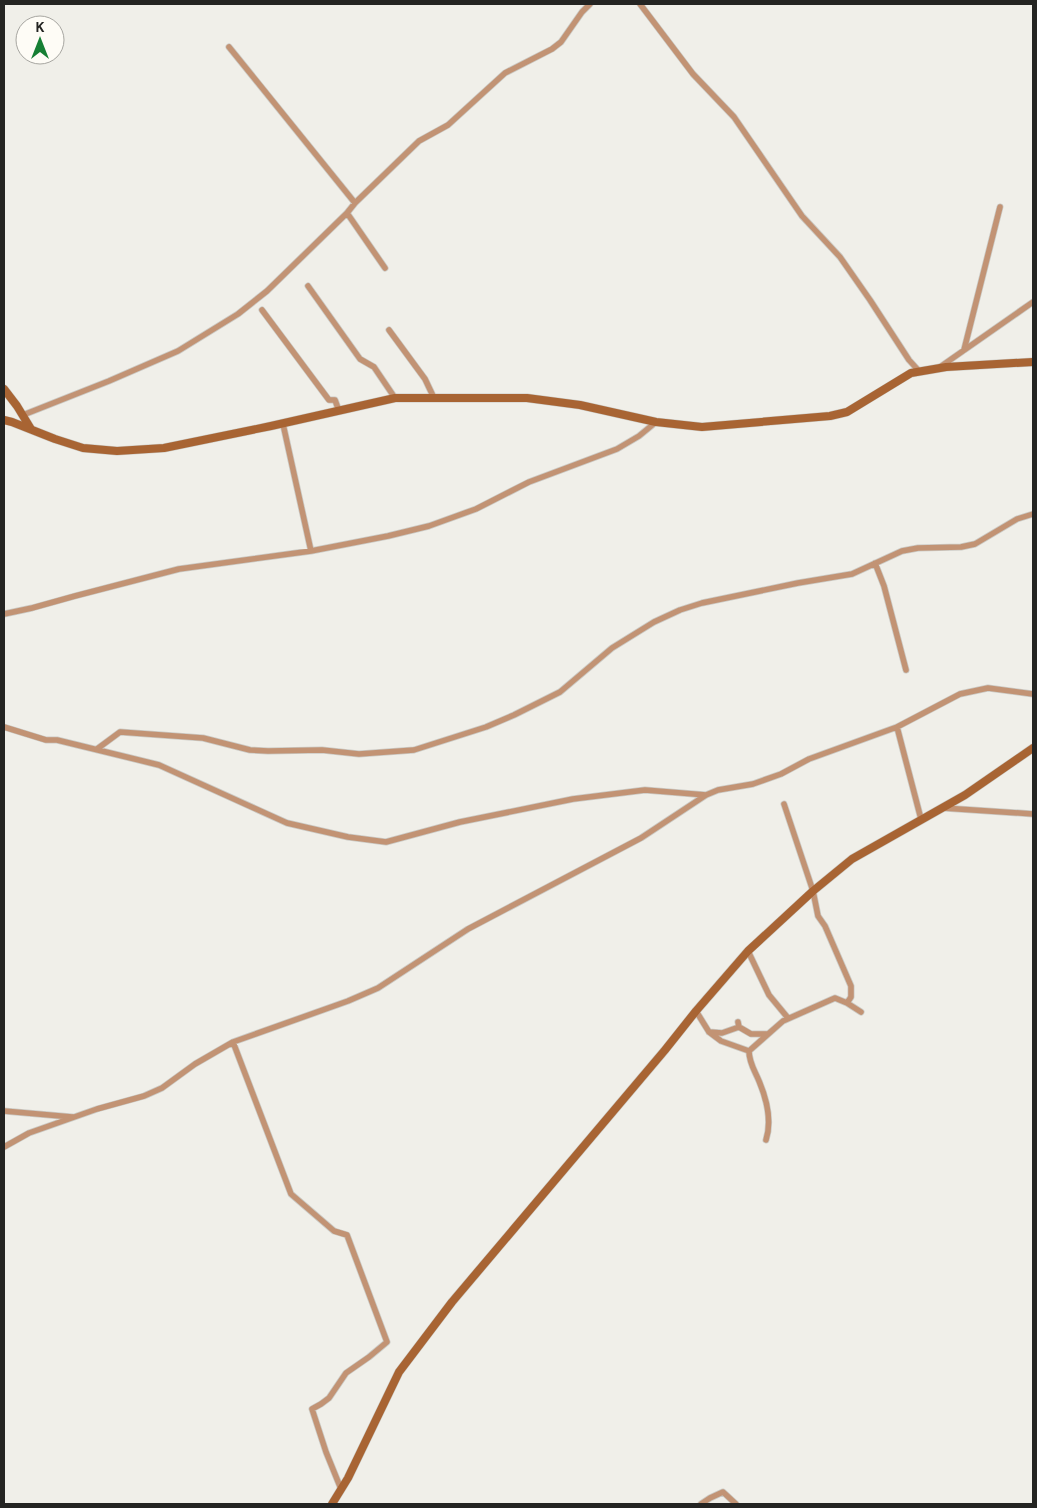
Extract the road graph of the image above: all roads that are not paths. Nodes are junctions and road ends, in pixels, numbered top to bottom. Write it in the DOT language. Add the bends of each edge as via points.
graph roads {
  1 [pos="590,4"];
  2 [pos="640,4"];
  3 [pos="229,47"];
  4 [pos="354,203"];
  5 [pos="1000,207"];
  6 [pos="347,213"];
  7 [pos="385,268"];
  8 [pos="308,286"];
  9 [pos="1033,302"];
  10 [pos="262,310"];
  11 [pos="389,330"];
  12 [pos="964,350"];
  13 [pos="1033,362"];
  14 [pos="938,368"];
  15 [pos="920,372"];
  16 [pos="4,389"];
  17 [pos="395,398"];
  18 [pos="434,398"];
  19 [pos="339,410"];
  20 [pos="23,415"];
  21 [pos="4,420"];
  22 [pos="656,422"];
  23 [pos="283,424"];
  24 [pos="31,429"];
  25 [pos="1033,514"];
  26 [pos="311,551"];
  27 [pos="875,564"];
  28 [pos="4,614"];
  29 [pos="906,670"];
  30 [pos="1033,694"];
  31 [pos="897,726"];
  32 [pos="4,727"];
  33 [pos="1033,748"];
  34 [pos="97,750"];
  35 [pos="706,795"];
  36 [pos="784,804"];
  37 [pos="940,808"];
  38 [pos="1033,814"];
  39 [pos="921,819"];
  40 [pos="813,891"];
  41 [pos="748,951"];
  42 [pos="847,1003"];
  43 [pos="696,1010"];
  44 [pos="861,1012"];
  45 [pos="788,1018"];
  46 [pos="709,1032"];
  47 [pos="768,1034"];
  48 [pos="233,1042"];
  49 [pos="749,1051"];
  50 [pos="4,1111"];
  51 [pos="74,1117"];
  52 [pos="766,1140"];
  53 [pos="4,1147"];
  54 [pos="341,1489"];
  55 [pos="332,1504"];
  56 [pos="702,1504"];
  57 [pos="736,1504"];
  1 -- 4 [label="street" via="561,42 505,73 448,125 419,142"];
  2 -- 15 [label="street" via="693,74 734,117 802,216 840,257"];
  3 -- 4 [label="street"];
  4 -- 6 [label="street"];
  5 -- 12 [label="street"];
  6 -- 7 [label="street"];
  6 -- 20 [label="street" via="268,291 238,314 178,351"];
  8 -- 17 [label="street" via="360,359 374,367"];
  9 -- 12 [label="street"];
  10 -- 19 [label="street" via="329,400 335,400"];
  11 -- 18 [label="street" via="425,379"];
  12 -- 14 [label="street"];
  13 -- 14 [label="street"];
  14 -- 15 [label="street"];
  15 -- 22 [label="street" via="911,373 847,412 830,416 702,427"];
  16 -- 20 [label="street"];
  17 -- 18 [label="street"];
  17 -- 19 [label="street"];
  18 -- 22 [label="street" via="527,398 580,405"];
  19 -- 23 [label="street"];
  20 -- 24 [label="street"];
  21 -- 24 [label="street"];
  22 -- 26 [label="street" via="617,449 529,482 458,516 388,536"];
  23 -- 24 [label="street" via="164,448 132,451 83,448"];
  23 -- 26 [label="street"];
  25 -- 27 [label="street" via="1017,518 975,544 910,549"];
  26 -- 28 [label="street" via="179,569"];
  27 -- 29 [label="street"];
  27 -- 34 [label="street" via="852,574 680,610 612,648 560,692 486,727 414,750 359,754 322,750 250,750 203,738 120,732"];
  30 -- 31 [label="street" via="988,688 960,694"];
  31 -- 35 [label="street" via="809,759 781,774"];
  31 -- 39 [label="street"];
  32 -- 34 [label="street" via="46,740"];
  33 -- 37 [label="street"];
  34 -- 35 [label="street" via="159,765 287,823 386,842 460,822 573,799 645,790"];
  35 -- 48 [label="street" via="641,838 468,930 378,988"];
  36 -- 40 [label="street"];
  37 -- 38 [label="street"];
  37 -- 39 [label="street"];
  39 -- 40 [label="street" via="852,859"];
  40 -- 41 [label="street"];
  40 -- 42 [label="street" via="818,916 851,986 851,997"];
  41 -- 43 [label="street"];
  41 -- 45 [label="street" via="769,995"];
  42 -- 44 [label="street"];
  42 -- 45 [label="street" via="835,998"];
  43 -- 46 [label="street"];
  43 -- 54 [label="street" via="452,1302 399,1372"];
  45 -- 47 [label="street"];
  46 -- 47 [label="street" via="722,1033 739,1024 751,1034"];
  46 -- 49 [label="street" via="721,1041"];
  47 -- 49 [label="street"];
  48 -- 51 [label="street" via="162,1088"];
  48 -- 54 [label="street" via="292,1194 334,1231 347,1235 386,1342 346,1372 329,1398 312,1409"];
  49 -- 52 [label="street" via="749,1060 762,1089 769,1120"];
  50 -- 51 [label="street"];
  51 -- 53 [label="street" via="29,1133"];
  54 -- 55 [label="street"];
  56 -- 57 [label="street" via="723,1492"];
}
